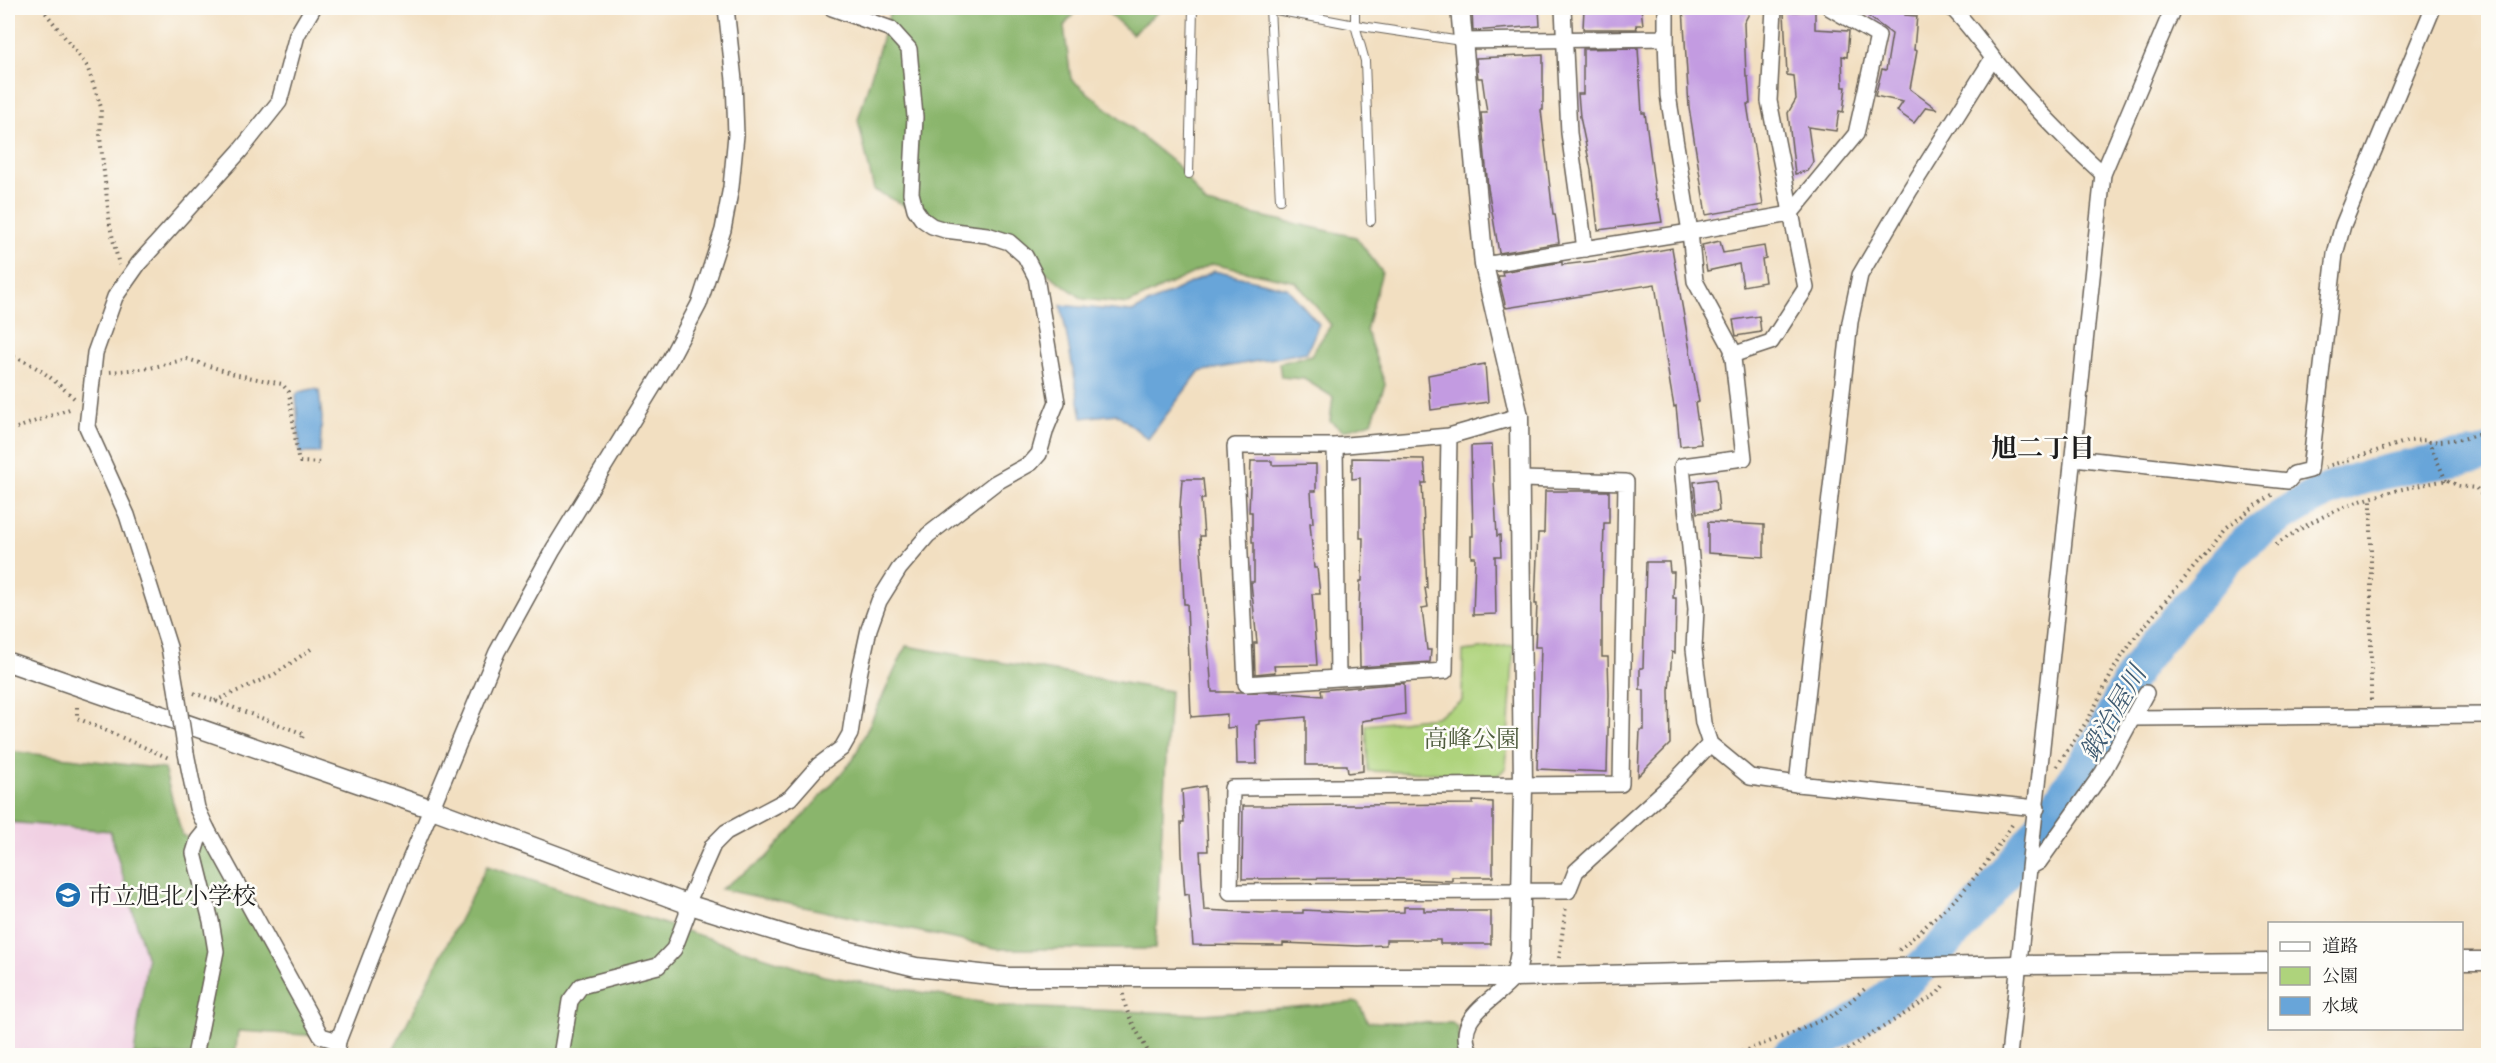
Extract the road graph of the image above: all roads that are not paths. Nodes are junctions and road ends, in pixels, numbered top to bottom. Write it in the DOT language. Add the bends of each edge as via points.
graph roads {
  1 [pos="313,8"];
  2 [pos="726,8"];
  3 [pos="832,8"];
  4 [pos="1193,8"];
  5 [pos="1269,8"];
  6 [pos="1354,8"];
  7 [pos="1460,8"];
  8 [pos="1563,8"];
  9 [pos="1666,8"];
  10 [pos="1774,8"];
  11 [pos="1830,8"];
  12 [pos="1952,8"];
  13 [pos="2174,8"];
  14 [pos="2433,8"];
  15 [pos="1355,25"];
  16 [pos="1564,38"];
  17 [pos="1666,38"];
  18 [pos="1461,40"];
  19 [pos="1993,58"];
  20 [pos="1189,174"];
  21 [pos="2103,174"];
  22 [pos="1280,200"];
  23 [pos="1790,214"];
  24 [pos="1371,221"];
  25 [pos="1690,232"];
  26 [pos="1585,249"];
  27 [pos="1484,265"];
  28 [pos="1732,356"];
  29 [pos="1519,416"];
  30 [pos="1449,436"];
  31 [pos="1335,446"];
  32 [pos="2074,458"];
  33 [pos="1521,479"];
  34 [pos="8,662"];
  35 [pos="1338,677"];
  36 [pos="2146,693"];
  37 [pos="2488,715"];
  38 [pos="2132,718"];
  39 [pos="1710,744"];
  40 [pos="1797,784"];
  41 [pos="1523,786"];
  42 [pos="432,809"];
  43 [pos="2036,809"];
  44 [pos="207,829"];
  45 [pos="2031,861"];
  46 [pos="1521,889"];
  47 [pos="687,904"];
  48 [pos="2463,961"];
  49 [pos="2488,961"];
  50 [pos="2268,963"];
  51 [pos="2019,965"];
  52 [pos="1515,977"];
  53 [pos="337,1048"];
  54 [pos="195,1056"];
  55 [pos="561,1056"];
  56 [pos="1472,1056"];
  57 [pos="2009,1056"];
  1 -- 44 [label="street, bridge" via="297,35 279,102 139,263 115,297 95,353 92,376 87,427 127,515 169,647 177,690 180,757"];
  2 -- 42 [label="street" via="735,80 736,135 723,230 699,304 502,643"];
  3 -- 47 [label="street" via="891,29 909,49 915,117 911,193 915,209 932,226 1009,242 1025,256 1036,277 1057,402 1040,454 927,535 879,601 869,629 850,734 842,748 819,765 790,798 726,832 713,845"];
  4 -- 20 [label="lane"];
  5 -- 15 [label="lane"];
  5 -- 22 [label="lane"];
  6 -- 15 [label="lane"];
  7 -- 18 [label="street"];
  8 -- 16 [label="street"];
  9 -- 17 [label="street"];
  10 -- 23 [label="street" via="1770,101"];
  11 -- 23 [label="street" via="1878,36 1856,134"];
  12 -- 19 [label="street"];
  13 -- 21 [label="street"];
  14 -- 32 [label="street" via="2340,235 2310,470 2294,474 2288,481"];
  15 -- 18 [label="lane"];
  15 -- 24 [label="lane" via="1365,62"];
  16 -- 17 [label="street"];
  16 -- 18 [label="street"];
  16 -- 26 [label="street" via="1569,133"];
  17 -- 25 [label="street" via="1668,95"];
  18 -- 27 [label="street"];
  19 -- 21 [label="street" via="2059,133"];
  19 -- 40 [label="street" via="1860,276 1851,322"];
  21 -- 32 [label="street"];
  23 -- 25 [label="street"];
  23 -- 28 [label="street" via="1806,288 1771,342"];
  25 -- 26 [label="street"];
  25 -- 28 [label="street" via="1695,281 1732,349"];
  26 -- 27 [label="street"];
  27 -- 29 [label="street"];
  28 -- 39 [label="street" via="1744,458 1682,466 1696,609 1694,649 1703,723"];
  29 -- 30 [label="street"];
  29 -- 33 [label="street"];
  30 -- 31 [label="street"];
  30 -- 35 [label="street" via="1444,671"];
  31 -- 35 [label="street"];
  31 -- 35 [label="street" via="1234,446 1246,684"];
  32 -- 43 [label="street"];
  33 -- 41 [label="street"];
  33 -- 41 [label="street" via="1626,482 1621,784"];
  34 -- 42 [label="street"];
  36 -- 38 [label="street"];
  37 -- 38 [label="street"];
  38 -- 45 [label="street" via="2103,772 2064,829 2039,862"];
  39 -- 40 [label="street" via="1750,777"];
  39 -- 46 [label="street" via="1576,871 1568,891"];
  40 -- 43 [label="street"];
  41 -- 46 [label="street"];
  41 -- 46 [label="street" via="1232,789 1230,892 1485,893"];
  42 -- 47 [label="street"];
  42 -- 53 [label="street"];
  43 -- 45 [label="street"];
  44 -- 53 [label="street" via="321,1036"];
  44 -- 54 [label="street" via="194,853 216,951"];
  45 -- 51 [label="street"];
  46 -- 52 [label="street" via="1520,953"];
  47 -- 52 [label="street" via="800,939 916,967 1008,977"];
  47 -- 55 [label="street" via="687,915 674,949 658,966 581,986 570,1001"];
  48 -- 49 [label="street"];
  50 -- 51 [label="street"];
  51 -- 52 [label="street"];
  51 -- 57 [label="street"];
  52 -- 56 [label="street" via="1473,1015 1465,1032"];
}
